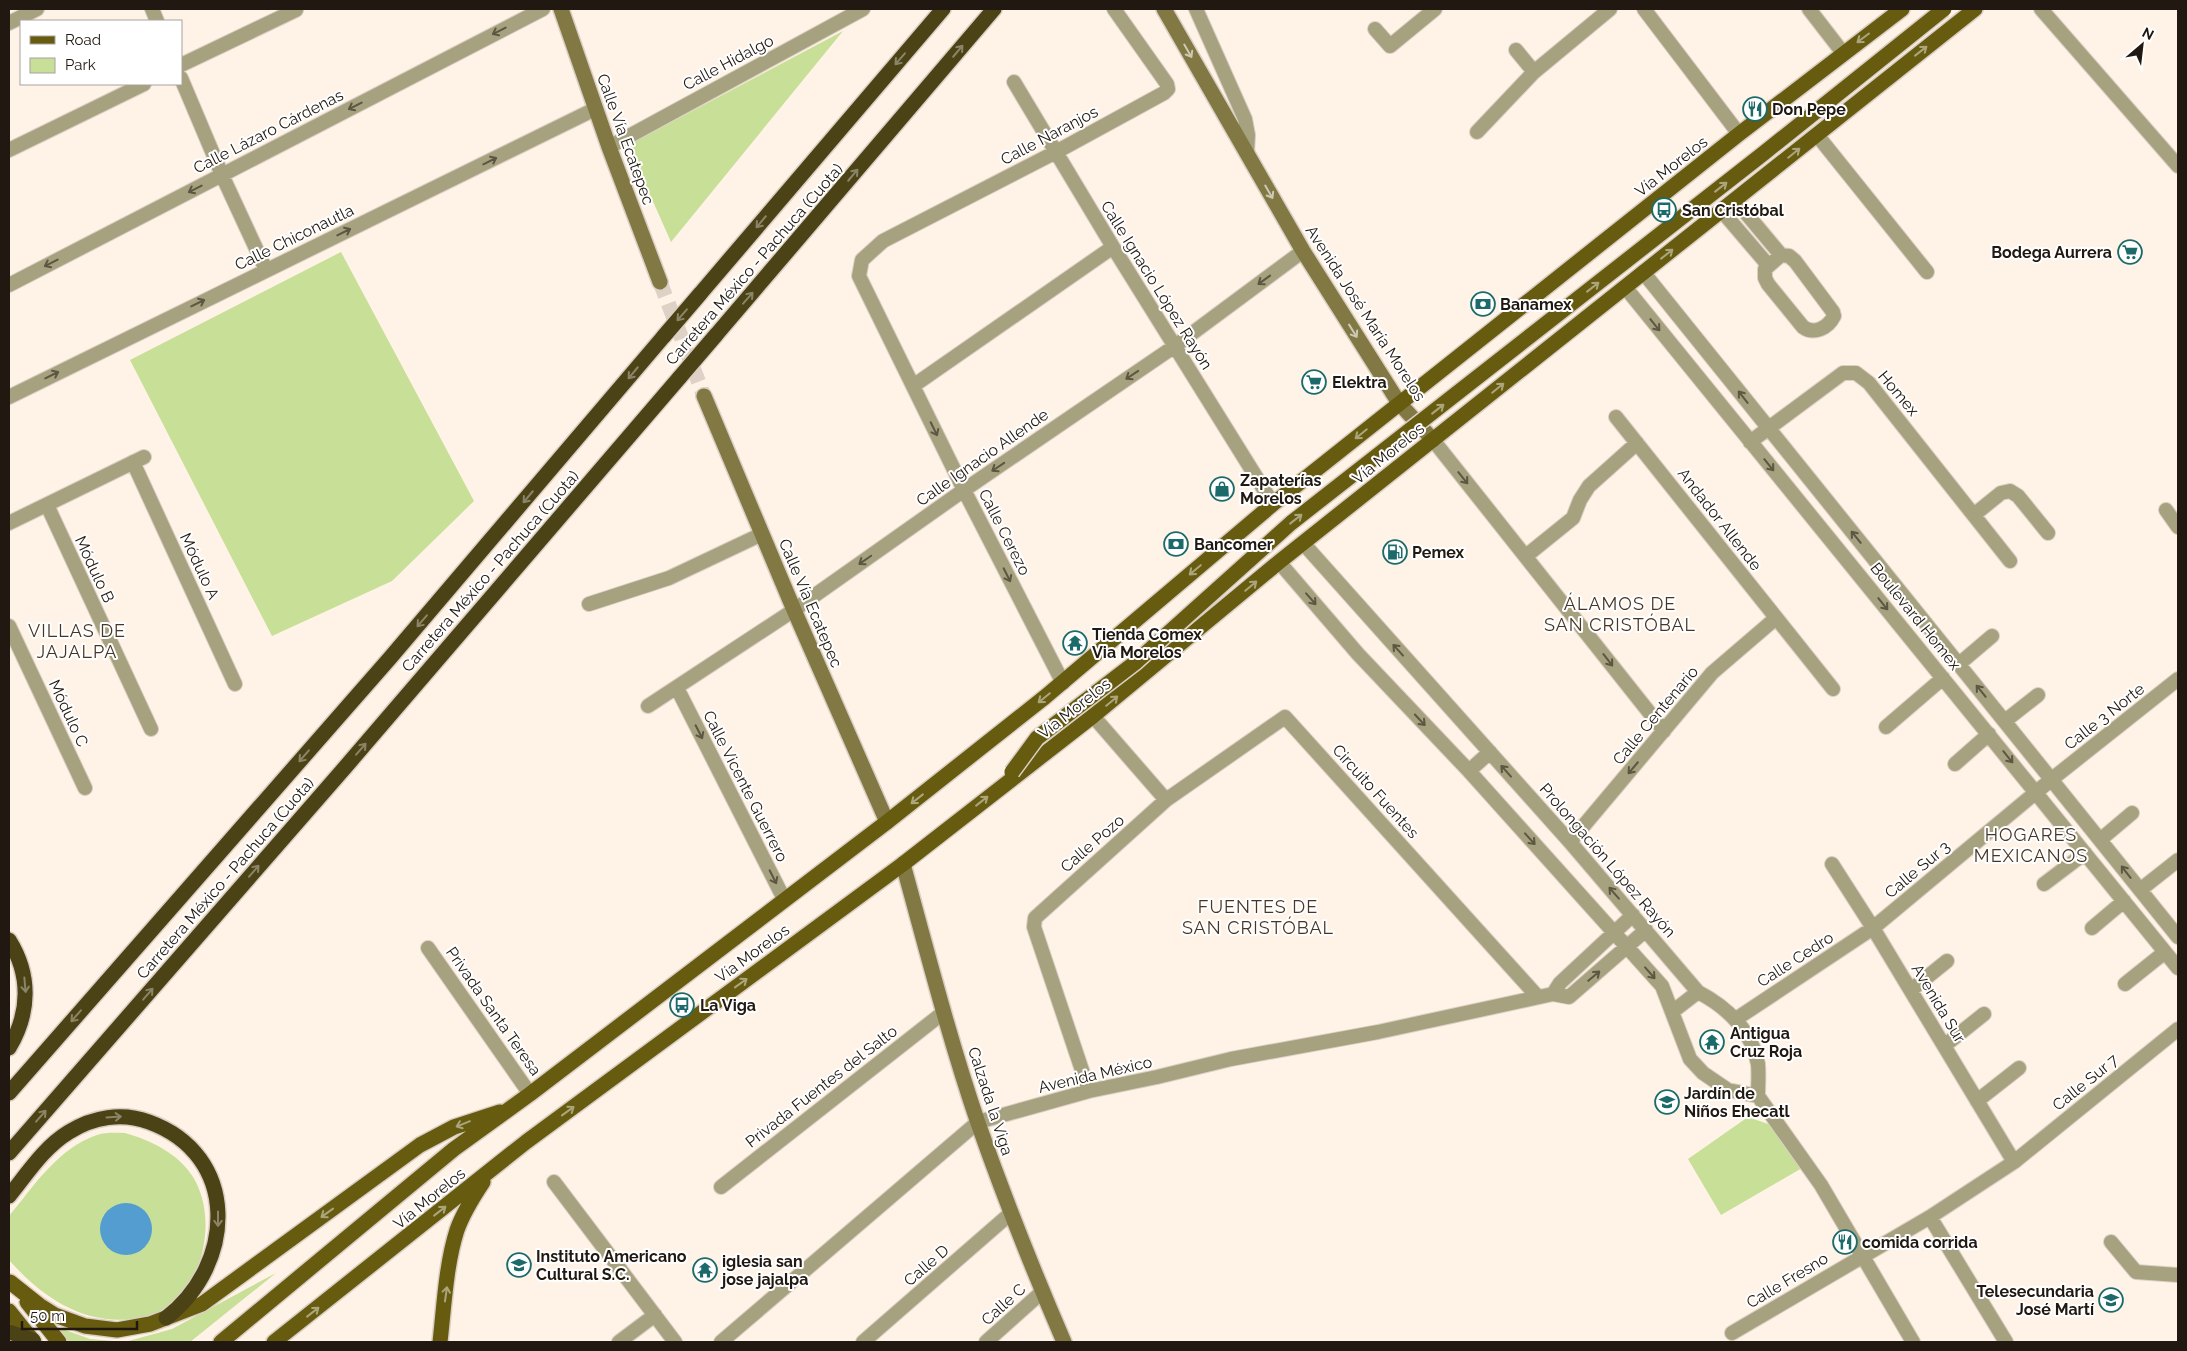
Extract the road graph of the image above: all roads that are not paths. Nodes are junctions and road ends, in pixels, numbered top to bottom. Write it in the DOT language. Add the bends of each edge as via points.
graph roads {
  1 [pos="37,9"];
  2 [pos="543,9"];
  3 [pos="561,9"];
  4 [pos="863,9"];
  5 [pos="943,9"];
  6 [pos="994,9"];
  7 [pos="1114,9"];
  8 [pos="1164,9"];
  9 [pos="1196,9"];
  10 [pos="1435,9"];
  11 [pos="1610,9"];
  12 [pos="1644,9"];
  13 [pos="1809,9"];
  14 [pos="1902,9"];
  15 [pos="1944,9"];
  16 [pos="1975,9"];
  17 [pos="2041,9"];
  18 [pos="296,10"];
  19 [pos="9,23"];
  20 [pos="1375,29"];
  21 [pos="1516,50"];
  22 [pos="1843,53"];
  23 [pos="182,65"];
  24 [pos="1534,72"];
  25 [pos="182,80"];
  26 [pos="1014,82"];
  27 [pos="142,85"];
  28 [pos="595,110"];
  29 [pos="1477,132"];
  30 [pos="1739,134"];
  31 [pos="1817,135"];
  32 [pos="609,147"];
  33 [pos="9,150"];
  34 [pos="1056,152"];
  35 [pos="1247,152"];
  36 [pos="2178,166"];
  37 [pos="222,175"];
  38 [pos="1735,200"];
  39 [pos="1721,210"];
  40 [pos="1113,247"];
  41 [pos="1303,251"];
  42 [pos="1781,255"];
  43 [pos="862,260"];
  44 [pos="1768,265"];
  45 [pos="266,270"];
  46 [pos="1643,272"];
  47 [pos="1927,272"];
  48 [pos="660,282"];
  49 [pos="9,285"];
  50 [pos="1625,287"];
  51 [pos="1174,346"];
  52 [pos="913,386"];
  53 [pos="704,396"];
  54 [pos="9,397"];
  55 [pos="1399,403"];
  56 [pos="1616,417"];
  57 [pos="1768,428"];
  58 [pos="1433,440"];
  59 [pos="1750,442"];
  60 [pos="1637,443"];
  61 [pos="964,490"];
  62 [pos="1273,504"];
  63 [pos="47,505"];
  64 [pos="2166,510"];
  65 [pos="1975,514"];
  66 [pos="9,523"];
  67 [pos="2178,527"];
  68 [pos="2048,533"];
  69 [pos="762,534"];
  70 [pos="1303,543"];
  71 [pos="1526,556"];
  72 [pos="2010,561"];
  73 [pos="1279,562"];
  74 [pos="1878,564"];
  75 [pos="1862,578"];
  76 [pos="589,604"];
  77 [pos="794,610"];
  78 [pos="1776,618"];
  79 [pos="9,626"];
  80 [pos="1992,636"];
  81 [pos="1959,664"];
  82 [pos="1943,678"];
  83 [pos="2178,680"];
  84 [pos="1063,683"];
  85 [pos="235,684"];
  86 [pos="677,688"];
  87 [pos="1833,689"];
  88 [pos="2038,696"];
  89 [pos="648,706"];
  90 [pos="1093,716"];
  91 [pos="2006,721"];
  92 [pos="1886,727"];
  93 [pos="151,729"];
  94 [pos="1664,731"];
  95 [pos="1989,734"];
  96 [pos="1490,752"];
  97 [pos="1955,764"];
  98 [pos="1469,771"];
  99 [pos="1008,778"];
  100 [pos="2052,779"];
  101 [pos="86,788"];
  102 [pos="2037,792"];
  103 [pos="1166,800"];
  104 [pos="2132,814"];
  105 [pos="887,822"];
  106 [pos="2100,840"];
  107 [pos="1570,842"];
  108 [pos="2085,852"];
  109 [pos="2178,860"];
  110 [pos="903,864"];
  111 [pos="1832,864"];
  112 [pos="2044,884"];
  113 [pos="2140,890"];
  114 [pos="784,899"];
  115 [pos="2124,901"];
  116 [pos="1633,915"];
  117 [pos="1873,928"];
  118 [pos="2092,928"];
  119 [pos="1646,930"];
  120 [pos="1614,932"];
  121 [pos="2178,938"];
  122 [pos="9,940"];
  123 [pos="1627,947"];
  124 [pos="428,948"];
  125 [pos="2165,952"];
  126 [pos="1948,960"];
  127 [pos="2178,968"];
  128 [pos="2125,984"];
  129 [pos="1911,990"];
  130 [pos="1698,992"];
  131 [pos="1553,994"];
  132 [pos="1538,997"];
  133 [pos="944,1012"];
  134 [pos="1672,1012"];
  135 [pos="1984,1014"];
  136 [pos="1736,1019"];
  137 [pos="2178,1029"];
  138 [pos="1944,1046"];
  139 [pos="9,1048"];
  140 [pos="2019,1068"];
  141 [pos="1089,1091"];
  142 [pos="9,1093"];
  143 [pos="530,1094"];
  144 [pos="1758,1096"];
  145 [pos="1977,1101"];
  146 [pos="509,1110"];
  147 [pos="978,1122"];
  148 [pos="9,1153"];
  149 [pos="2014,1162"];
  150 [pos="494,1168"];
  151 [pos="554,1182"];
  152 [pos="721,1187"];
  153 [pos="9,1196"];
  154 [pos="1011,1213"];
  155 [pos="1930,1217"];
  156 [pos="2112,1242"];
  157 [pos="1862,1256"];
  158 [pos="2178,1275"];
  159 [pos="10,1281"];
  160 [pos="1042,1292"];
  161 [pos="9,1312"];
  162 [pos="655,1315"];
  163 [pos="166,1318"];
  164 [pos="9,1332"];
  165 [pos="1732,1333"];
  166 [pos="33,1341"];
  167 [pos="59,1342"];
  168 [pos="221,1342"];
  169 [pos="274,1342"];
  170 [pos="440,1342"];
  171 [pos="619,1342"];
  172 [pos="674,1342"];
  173 [pos="721,1342"];
  174 [pos="863,1342"];
  175 [pos="986,1342"];
  176 [pos="1064,1342"];
  177 [pos="1914,1342"];
  178 [pos="2006,1342"];
  1 -- 19 [label="street"];
  2 -- 37 [label="street, Calle Lázaro Cárdenas, one-way"];
  3 -- 28 [label="main road, Calle Vía Ecatepec"];
  4 -- 32 [label="street, Calle Hidalgo"];
  5 -- 142 [label="highway, Carretera México - Pachuca (Cuota), one-way, bridge" via="390,658"];
  148 -- 6 [label="highway, Carretera México - Pachuca (Cuota), one-way, bridge" via="342,771"];
  7 -- 34 [label="street, Calle Naranjos" via="1168,89"];
  8 -- 35 [label="main road, Avenida José María Morelos, one-way"];
  9 -- 35 [label="street" via="1245,119"];
  10 -- 20 [label="street" via="1390,46"];
  11 -- 24 [label="street"];
  12 -- 30 [label="street"];
  13 -- 22 [label="street"];
  14 -- 22 [label="main road, Vía Morelos, one-way"];
  99 -- 15 [label="main road, one-way, bridge" via="1038,738 1136,662 1291,523"];
  31 -- 16 [label="main road, Vía Morelos, one-way"];
  17 -- 36 [label="street"];
  18 -- 23 [label="street"];
  21 -- 24 [label="street"];
  22 -- 30 [label="main road, Vía Morelos"];
  24 -- 29 [label="street"];
  25 -- 37 [label="street"];
  26 -- 34 [label="street, Calle Ignacio López Rayón"];
  27 -- 33 [label="street"];
  28 -- 32 [label="main road, Calle Vía Ecatepec"];
  45 -- 28 [label="street, Calle Chiconautla, one-way"];
  30 -- 55 [label="main road, Vía Morelos"];
  38 -- 31 [label="main road, Vía Morelos, one-way"];
  31 -- 47 [label="street"];
  32 -- 48 [label="main road, Calle Vía Ecatepec"];
  34 -- 40 [label="street, Calle Ignacio López Rayón"];
  34 -- 43 [label="street, Calle Naranjos" via="883,241"];
  35 -- 41 [label="main road, Avenida José María Morelos, one-way"];
  37 -- 45 [label="street"];
  37 -- 49 [label="street, Calle Lázaro Cárdenas, one-way"];
  38 -- 39 [label="main road, Vía Morelos"];
  38 -- 42 [label="street"];
  39 -- 44 [label="street"];
  46 -- 39 [label="main road, Vía Morelos, one-way"];
  40 -- 51 [label="street, Calle Ignacio López Rayón"];
  40 -- 52 [label="street"];
  41 -- 51 [label="street, Calle Ignacio Allende, one-way"];
  41 -- 55 [label="main road, Avenida José María Morelos, one-way"];
  42 -- 44 [label="street"];
  42 -- 44 [label="street" via="1795,261 1831,308 1834,316 1830,322 1816,331 1803,328 1768,284 1764,273"];
  43 -- 52 [label="street, Calle Cerezo" via="859,276"];
  54 -- 45 [label="street, Calle Chiconautla, one-way"];
  46 -- 50 [label="main road, Vía Morelos"];
  57 -- 46 [label="street, Boulevard Homex, one-way"];
  58 -- 50 [label="main road, Vía Morelos, one-way"];
  50 -- 59 [label="street, Boulevard Homex, one-way"];
  51 -- 61 [label="street, Calle Ignacio Allende, one-way"];
  51 -- 62 [label="street, Calle Ignacio López Rayón"];
  52 -- 61 [label="street, Calle Cerezo, one-way"];
  53 -- 69 [label="main road, Calle Vía Ecatepec"];
  55 -- 58 [label="main road, Avenida José María Morelos"];
  55 -- 62 [label="main road, Vía Morelos, one-way"];
  56 -- 60 [label="street, Andador Allende"];
  57 -- 59 [label="street, Homex"];
  57 -- 65 [label="street, Homex" via="1843,373 1856,373 1869,383"];
  74 -- 57 [label="street, Boulevard Homex, one-way"];
  58 -- 70 [label="main road, Vía Morelos"];
  58 -- 71 [label="street, Avenida José María Morelos, one-way"];
  59 -- 75 [label="street, Boulevard Homex, one-way"];
  60 -- 71 [label="street" via="1589,486 1573,518"];
  60 -- 78 [label="street, Andador Allende"];
  61 -- 77 [label="street, Calle Ignacio Allende, one-way"];
  61 -- 84 [label="street, Calle Cerezo, one-way"];
  62 -- 84 [label="main road, Vía Morelos, one-way"];
  63 -- 66 [label="street"];
  63 -- 85 [label="street, Módulo A" via="138,460"];
  63 -- 93 [label="street, Módulo B"];
  64 -- 67 [label="street"];
  65 -- 68 [label="street" via="2001,493 2010,491 2018,496"];
  65 -- 72 [label="street, Homex"];
  69 -- 76 [label="street" via="669,578"];
  69 -- 77 [label="main road, Calle Vía Ecatepec"];
  70 -- 73 [label="main road, Vía Morelos"];
  96 -- 70 [label="street, Prolongación López Rayón, one-way"];
  71 -- 94 [label="street, Avenida José María Morelos, one-way"];
  90 -- 73 [label="main road, Vía Morelos, one-way"];
  73 -- 98 [label="street, one-way" via="1358,654"];
  74 -- 75 [label="street"];
  74 -- 81 [label="street, Boulevard Homex"];
  75 -- 82 [label="street, Boulevard Homex, one-way"];
  77 -- 86 [label="street, Calle Ignacio Allende"];
  77 -- 105 [label="main road, Calle Vía Ecatepec"];
  78 -- 87 [label="street, Andador Allende"];
  78 -- 94 [label="street, Calle Centenario" via="1712,673"];
  79 -- 101 [label="street, Módulo C"];
  80 -- 81 [label="street"];
  91 -- 81 [label="street, Boulevard Homex, one-way"];
  82 -- 92 [label="street"];
  82 -- 95 [label="street, Boulevard Homex"];
  83 -- 100 [label="street, Calle 3 Norte"];
  84 -- 105 [label="main road, Vía Morelos, one-way"];
  86 -- 89 [label="street, Calle Ignacio Allende"];
  86 -- 114 [label="street, Calle Vicente Guerrero, one-way"];
  88 -- 91 [label="street"];
  90 -- 99 [label="main road, Vía Morelos"];
  90 -- 103 [label="street"];
  91 -- 100 [label="street, Boulevard Homex"];
  94 -- 107 [label="street, Calle Centenario, one-way"];
  95 -- 97 [label="street"];
  95 -- 102 [label="street, Boulevard Homex, one-way"];
  96 -- 98 [label="street"];
  107 -- 96 [label="street, Prolongación López Rayón, one-way"];
  98 -- 120 [label="street, one-way"];
  110 -- 99 [label="main road, Vía Morelos, one-way"];
  100 -- 102 [label="street, Calle Sur 3"];
  100 -- 106 [label="street, Boulevard Homex"];
  102 -- 108 [label="street, Boulevard Homex"];
  102 -- 117 [label="street, Calle Sur 3"];
  103 -- 132 [label="street, Circuito Fuentes" via="1285,717"];
  103 -- 141 [label="street, Calle Pozo" via="1035,918 1034,927"];
  104 -- 106 [label="street"];
  105 -- 114 [label="main road, Vía Morelos"];
  113 -- 106 [label="street, Boulevard Homex, one-way"];
  116 -- 107 [label="street, Prolongación López Rayón, one-way"];
  108 -- 112 [label="street"];
  108 -- 115 [label="street, Boulevard Homex"];
  109 -- 113 [label="street"];
  110 -- 133 [label="main road, Calzada la Viga"];
  150 -- 110 [label="main road, Vía Morelos, one-way"];
  111 -- 117 [label="street, Avenida Sur"];
  113 -- 121 [label="street, Boulevard Homex"];
  114 -- 143 [label="main road, Vía Morelos"];
  115 -- 118 [label="street"];
  115 -- 125 [label="street, Boulevard Homex"];
  116 -- 119 [label="street, Prolongación López Rayón"];
  116 -- 120 [label="street"];
  117 -- 129 [label="street, Avenida Sur"];
  117 -- 136 [label="street, Calle Cedro"];
  119 -- 123 [label="street, Avenida México"];
  119 -- 130 [label="street, Prolongación López Rayón"];
  120 -- 123 [label="street"];
  120 -- 131 [label="street" via="1560,983"];
  122 -- 139 [label="highway, one-way" via="21,963 26,993 21,1023"];
  131 -- 123 [label="street, Avenida México, one-way" via="1569,997"];
  123 -- 134 [label="street, one-way" via="1662,986"];
  124 -- 143 [label="street, Privada Santa Teresa"];
  125 -- 127 [label="street, Boulevard Homex"];
  125 -- 128 [label="street"];
  126 -- 129 [label="street"];
  129 -- 138 [label="street, Avenida Sur"];
  130 -- 134 [label="street"];
  130 -- 136 [label="street, Prolongación López Rayón"];
  131 -- 132 [label="street, Avenida México"];
  132 -- 141 [label="street, Avenida México"];
  133 -- 147 [label="main road, Calzada la Viga"];
  133 -- 152 [label="street, Privada Fuentes del Salto"];
  134 -- 144 [label="street" via="1690,1059 1702,1072 1728,1090"];
  135 -- 138 [label="street"];
  136 -- 144 [label="street, Prolongación López Rayón" via="1758,1064"];
  137 -- 149 [label="street, Calle Sur 7"];
  138 -- 145 [label="street, Avenida Sur"];
  140 -- 145 [label="street"];
  141 -- 147 [label="street, Avenida México"];
  143 -- 146 [label="main road, Vía Morelos"];
  144 -- 157 [label="street" via="1799,1151"];
  145 -- 149 [label="street, Avenida Sur"];
  146 -- 163 [label="main road, one-way" via="463,1124 420,1145 202,1304"];
  146 -- 168 [label="main road, Vía Morelos" via="454,1150"];
  147 -- 154 [label="main road, Calzada la Viga"];
  147 -- 173 [label="street, Avenida México"];
  149 -- 155 [label="street, Calle Fresno"];
  169 -- 150 [label="main road, Vía Morelos, one-way"];
  170 -- 150 [label="main road, one-way" via="457,1231 473,1197"];
  151 -- 162 [label="street"];
  153 -- 163 [label="highway, one-way" via="56,1141 92,1121 116,1117 142,1120 169,1131 198,1158 210,1179 217,1206 217,1236 203,1278 186,1301"];
  154 -- 160 [label="main road, Calzada la Viga"];
  154 -- 174 [label="street, Calle D"];
  155 -- 157 [label="street, Calle Fresno"];
  155 -- 178 [label="street"];
  156 -- 158 [label="street" via="2136,1272"];
  157 -- 165 [label="street, Calle Fresno"];
  157 -- 177 [label="street"];
  159 -- 163 [label="main road" via="55,1315 85,1326 125,1329"];
  159 -- 167 [label="main road"];
  160 -- 175 [label="street, Calle C"];
  160 -- 176 [label="main road, Calzada la Viga"];
  161 -- 166 [label="main road"];
  162 -- 171 [label="street"];
  162 -- 172 [label="street"];
  164 -- 166 [label="highway"];
}
